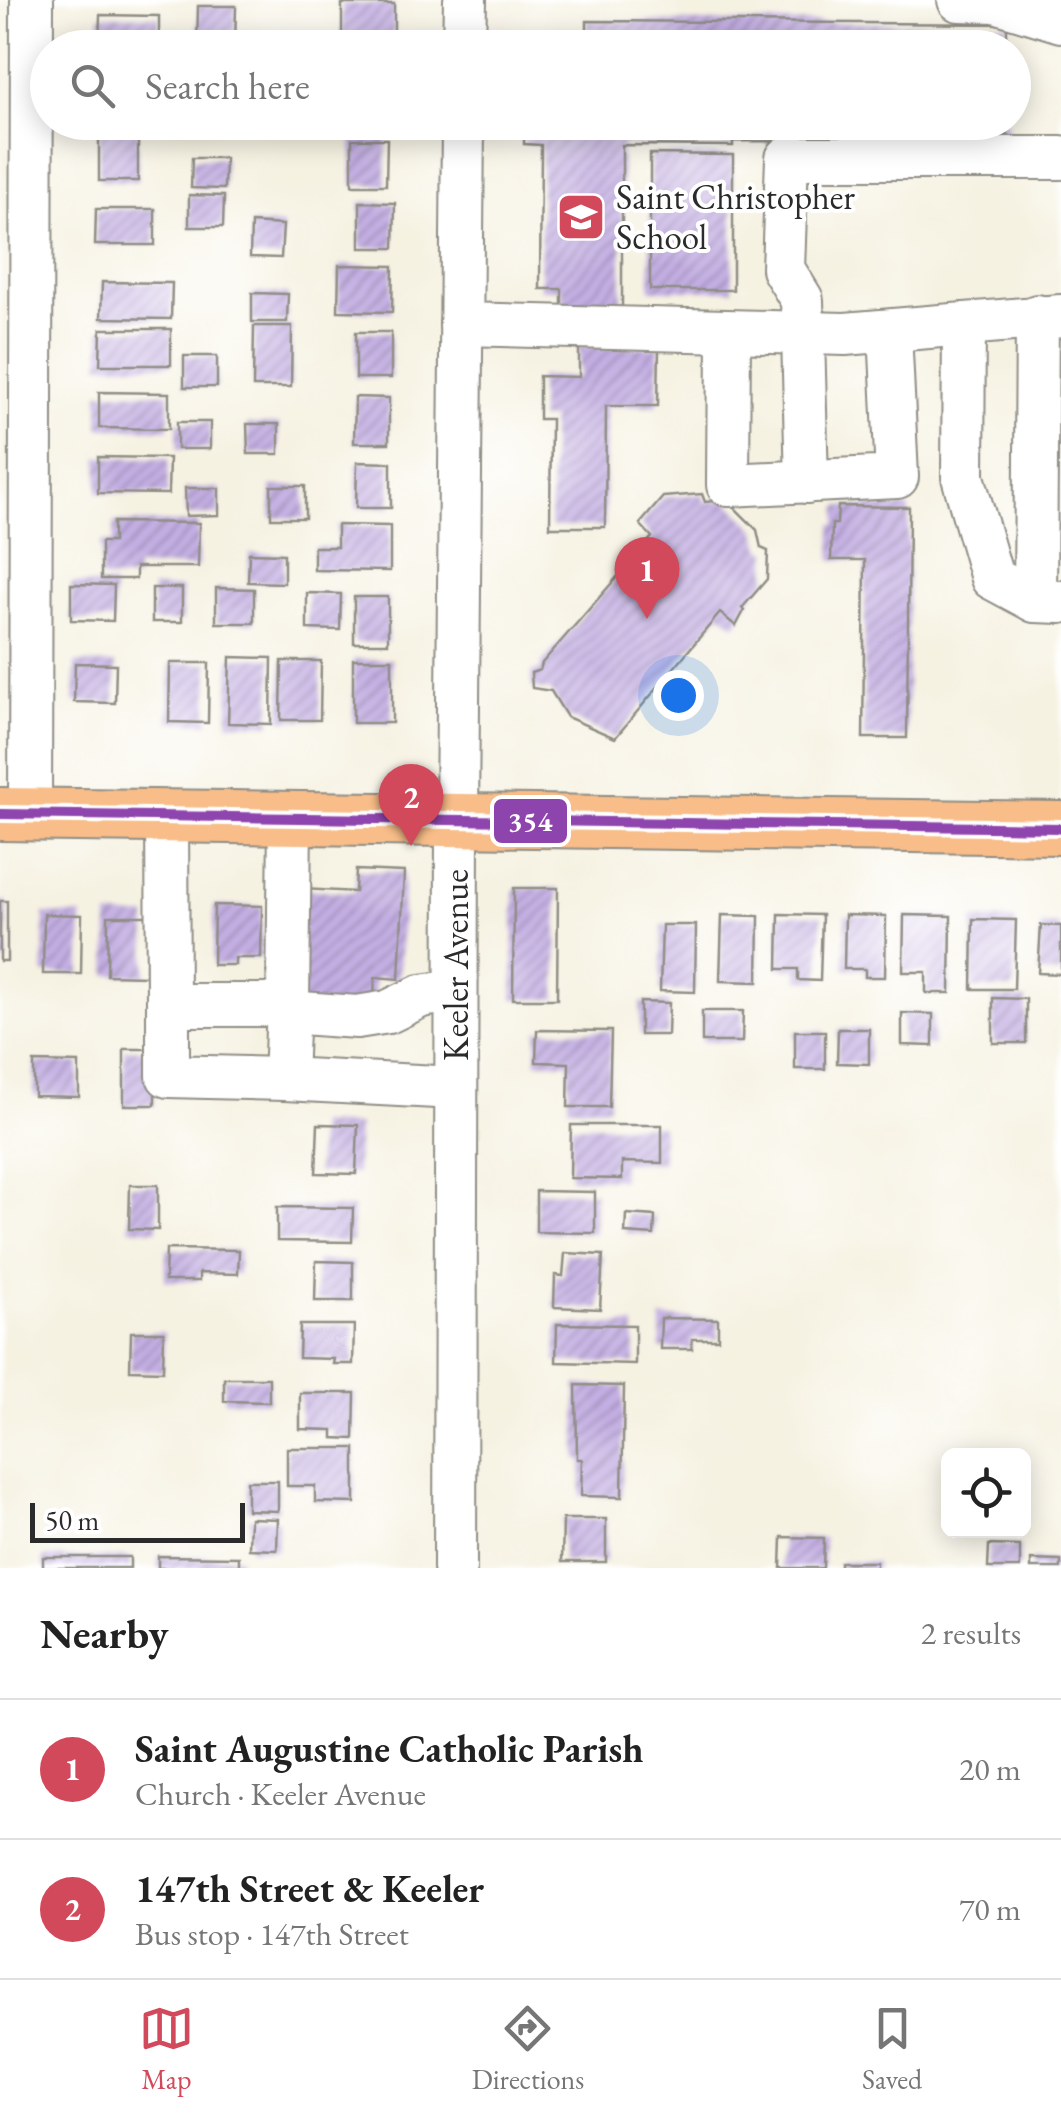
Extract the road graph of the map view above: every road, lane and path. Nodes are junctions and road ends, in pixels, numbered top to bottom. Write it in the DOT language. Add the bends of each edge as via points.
graph roads {
  1 [pos="32,0"];
  2 [pos="465,0"];
  3 [pos="960,0"];
  4 [pos="1061,21"];
  5 [pos="31,30"];
  6 [pos="464,30"];
  7 [pos="30,96"];
  8 [pos="464,140"];
  9 [pos="1061,158"];
  10 [pos="1049,316"];
  11 [pos="462,324"];
  12 [pos="964,324"];
  13 [pos="890,331"];
  14 [pos="730,333"];
  15 [pos="805,334"];
  16 [pos="808,482"];
  17 [pos="1048,602"];
  18 [pos="15,814"];
  19 [pos="167,816"];
  20 [pos="290,818"];
  21 [pos="456,820"];
  22 [pos="1061,828"];
  23 [pos="456,991"];
  24 [pos="168,1005"];
  25 [pos="288,1008"];
  26 [pos="285,1079"];
  27 [pos="456,1088"];
  28 [pos="455,1568"];
  1 -- 5 [label="street"];
  2 -- 6 [label="street"];
  3 -- 4 [label="street" via="994,1"];
  7 -- 18 [label="street"];
  8 -- 11 [label="street, Keeler Avenue"];
  9 -- 15 [label="street" via="787,158 783,269 802,300"];
  10 -- 12 [label="street"];
  10 -- 17 [label="street"];
  11 -- 14 [label="street"];
  11 -- 21 [label="street, Keeler Avenue"];
  12 -- 13 [label="street"];
  12 -- 17 [label="street" via="963,476 992,578"];
  13 -- 15 [label="street"];
  13 -- 16 [label="street" via="897,477"];
  14 -- 15 [label="street"];
  14 -- 16 [label="street" via="728,486"];
  15 -- 16 [label="street"];
  18 -- 19 [label="main road"];
  19 -- 20 [label="main road"];
  19 -- 24 [label="street"];
  20 -- 21 [label="main road"];
  20 -- 25 [label="street"];
  21 -- 22 [label="main road"];
  21 -- 23 [label="street, Keeler Avenue"];
  23 -- 25 [label="street" via="357,1017"];
  23 -- 27 [label="street, Keeler Avenue"];
  24 -- 25 [label="street"];
  24 -- 26 [label="street" via="168,1076"];
  25 -- 26 [label="street"];
  26 -- 27 [label="street"];
  27 -- 28 [label="street, Keeler Avenue"];
}
